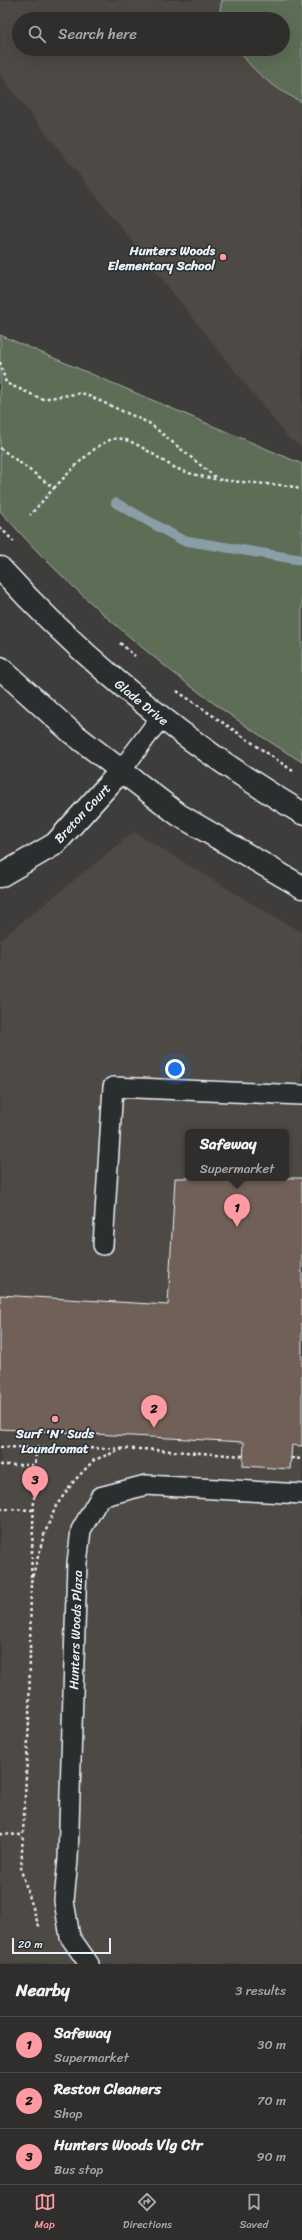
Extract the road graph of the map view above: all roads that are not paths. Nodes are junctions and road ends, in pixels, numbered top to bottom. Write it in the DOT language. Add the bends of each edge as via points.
graph roads {
  1 [pos="0,568"];
  2 [pos="0,668"];
  3 [pos="161,717"];
  4 [pos="120,772"];
  5 [pos="302,813"];
  6 [pos="0,876"];
  7 [pos="302,887"];
  8 [pos="302,1095"];
  9 [pos="103,1245"];
  10 [pos="302,1494"];
  11 [pos="89,1964"];
  1 -- 3 [label="street, Glade Drive" via="71,641"];
  2 -- 4 [label="street" via="70,732"];
  3 -- 4 [label="lane"];
  3 -- 5 [label="street, Glade Drive" via="213,757"];
  4 -- 6 [label="street, Breton Court" via="55,844"];
  4 -- 7 [label="street" via="179,815"];
  8 -- 9 [label="lane" via="113,1087"];
  10 -- 11 [label="lane, Hunters Woods Plaza" via="146,1485 100,1497 81,1530 77,1563 68,1859 64,1901 70,1937"];
}
